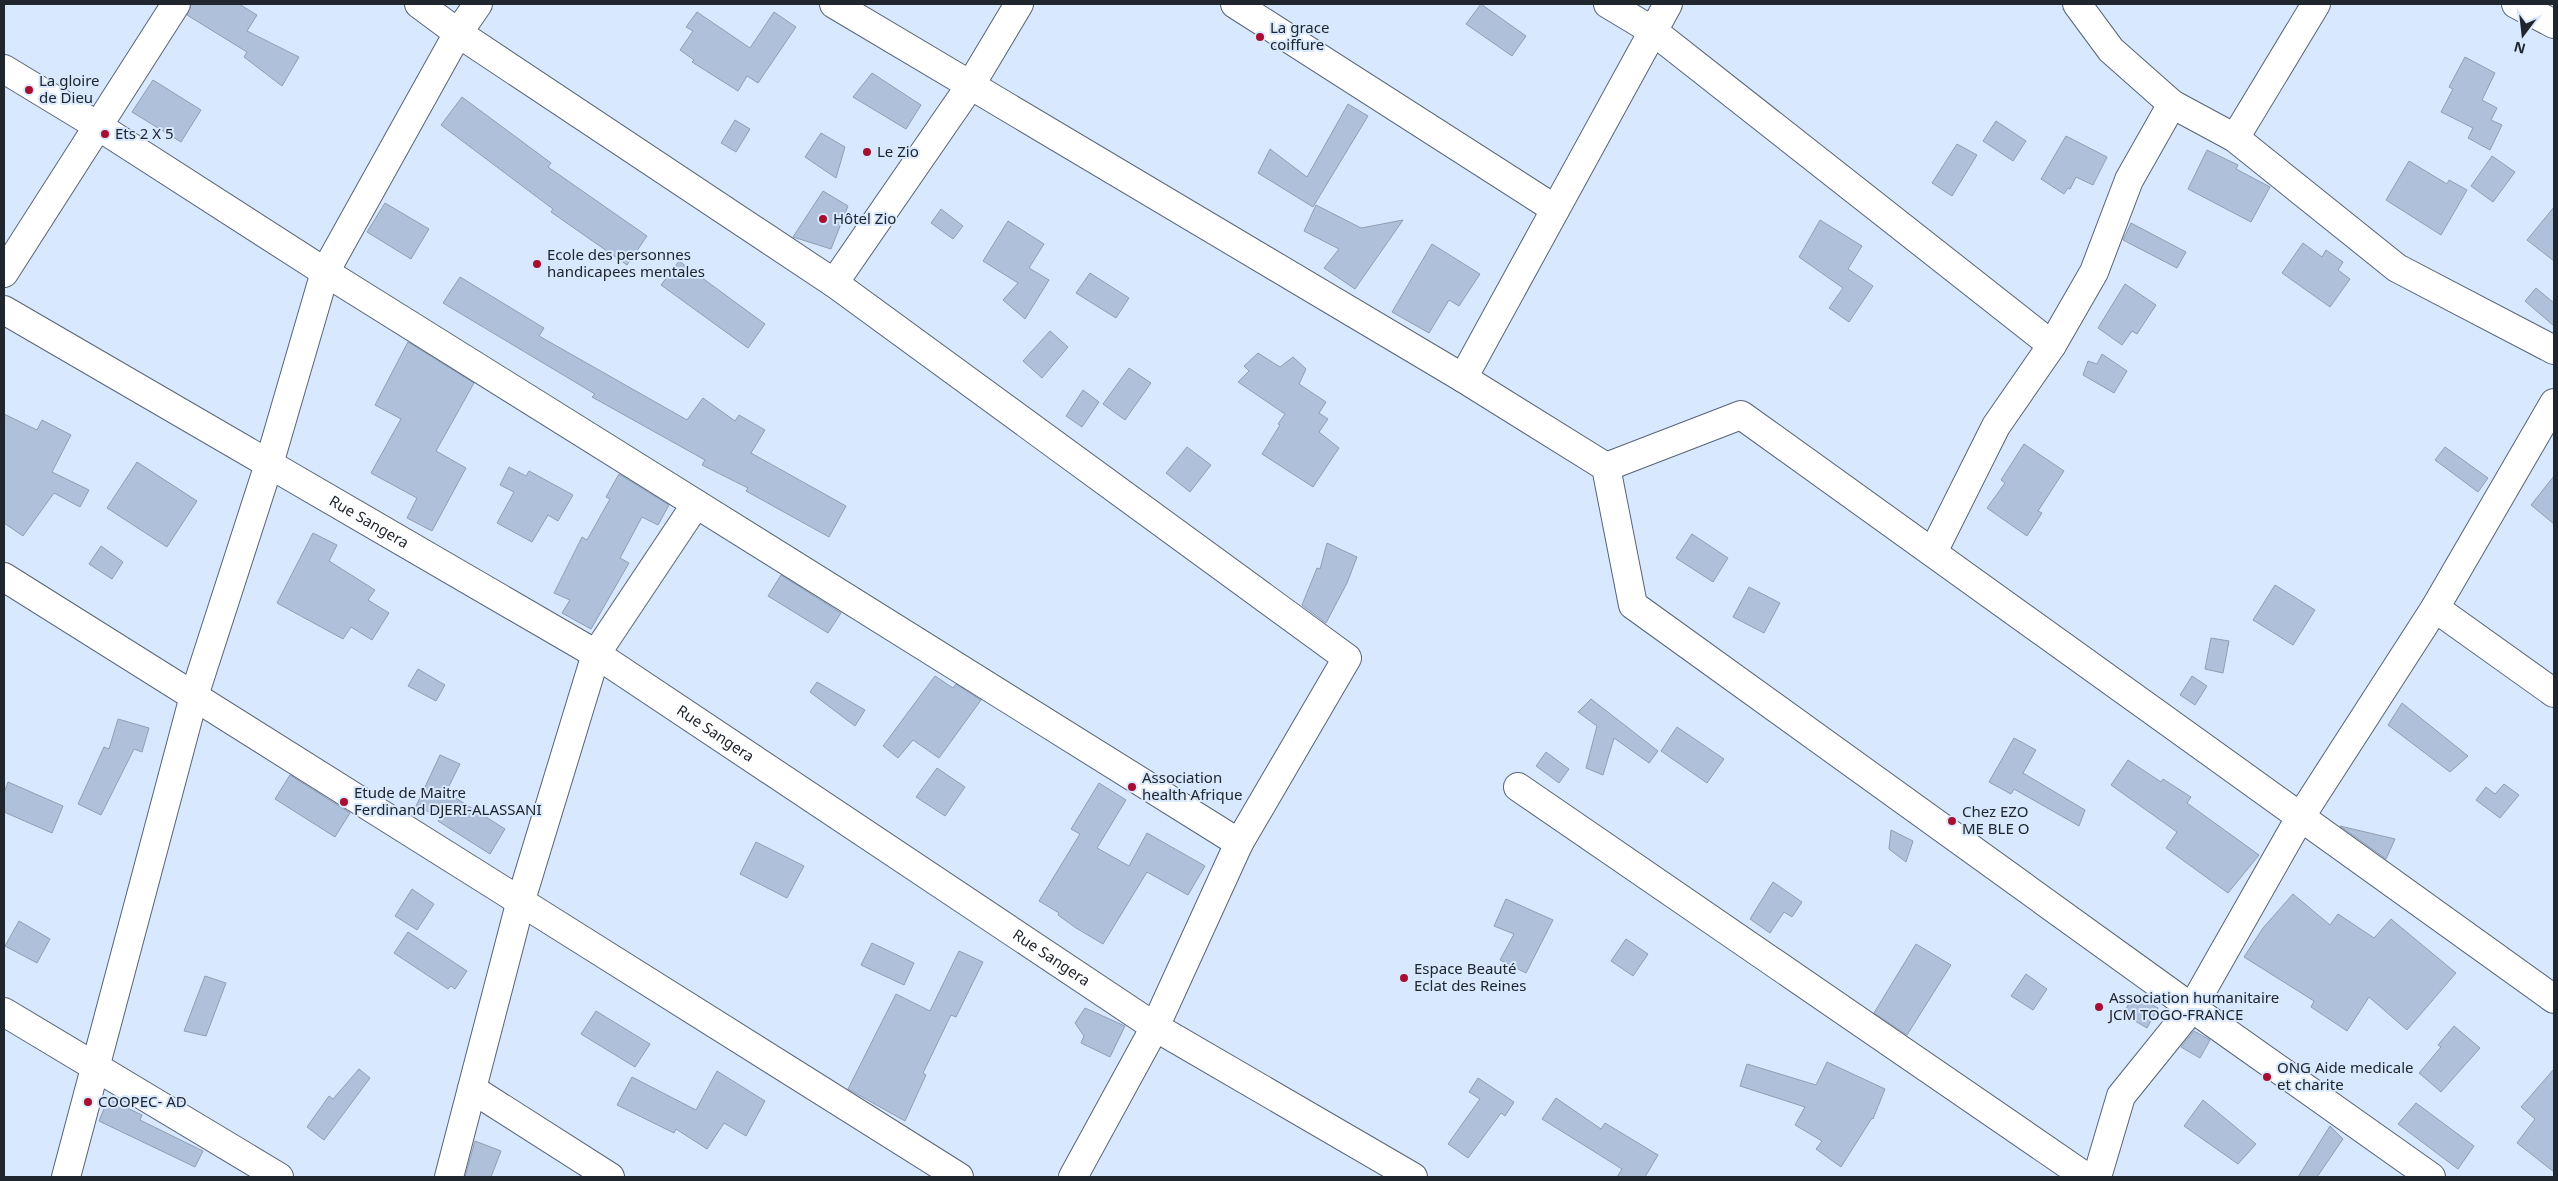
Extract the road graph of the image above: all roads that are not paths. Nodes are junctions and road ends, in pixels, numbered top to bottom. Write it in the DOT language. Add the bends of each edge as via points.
graph roads {
  1 [pos="176,4"];
  2 [pos="419,4"];
  3 [pos="478,4"];
  4 [pos="834,4"];
  5 [pos="1019,4"];
  6 [pos="1235,4"];
  7 [pos="1608,4"];
  8 [pos="1668,4"];
  9 [pos="2077,4"];
  10 [pos="2316,4"];
  11 [pos="2516,4"];
  12 [pos="2554,24"];
  13 [pos="1653,31"];
  14 [pos="458,33"];
  15 [pos="4,69"];
  16 [pos="970,86"];
  17 [pos="2172,104"];
  18 [pos="98,126"];
  19 [pos="2235,138"];
  20 [pos="1555,209"];
  21 [pos="325,272"];
  22 [pos="4,273"];
  23 [pos="834,284"];
  24 [pos="4,310"];
  25 [pos="2052,345"];
  26 [pos="2554,350"];
  27 [pos="1463,378"];
  28 [pos="2554,403"];
  29 [pos="269,464"];
  30 [pos="1606,467"];
  31 [pos="696,504"];
  32 [pos="1933,552"];
  33 [pos="4,577"];
  34 [pos="2435,608"];
  35 [pos="596,654"];
  36 [pos="2554,693"];
  37 [pos="194,696"];
  38 [pos="1518,787"];
  39 [pos="2301,816"];
  40 [pos="1239,843"];
  41 [pos="522,900"];
  42 [pos="2554,1000"];
  43 [pos="2192,1008"];
  44 [pos="4,1012"];
  45 [pos="1155,1027"];
  46 [pos="95,1065"];
  47 [pos="472,1089"];
  48 [pos="66,1177"];
  49 [pos="279,1177"];
  50 [pos="449,1177"];
  51 [pos="610,1177"];
  52 [pos="959,1177"];
  53 [pos="1073,1177"];
  54 [pos="1413,1177"];
  55 [pos="2086,1177"];
  56 [pos="2096,1177"];
  57 [pos="2431,1177"];
  1 -- 18 [label="street"];
  2 -- 14 [label="street"];
  3 -- 14 [label="street"];
  4 -- 16 [label="street"];
  5 -- 16 [label="street"];
  6 -- 20 [label="street"];
  7 -- 13 [label="street"];
  8 -- 13 [label="street"];
  9 -- 17 [label="street" via="2111,50"];
  10 -- 19 [label="street"];
  11 -- 12 [label="street"];
  13 -- 20 [label="street"];
  13 -- 25 [label="street"];
  14 -- 21 [label="street"];
  14 -- 23 [label="street"];
  15 -- 18 [label="street"];
  16 -- 23 [label="street"];
  16 -- 27 [label="street"];
  17 -- 19 [label="street"];
  17 -- 25 [label="street" via="2129,180 2094,272"];
  18 -- 21 [label="street"];
  18 -- 22 [label="street"];
  19 -- 26 [label="street" via="2397,268"];
  20 -- 27 [label="street"];
  21 -- 29 [label="street"];
  21 -- 31 [label="street"];
  23 -- 40 [label="street" via="1347,658"];
  24 -- 29 [label="street, Rue Sangera"];
  25 -- 32 [label="street" via="1996,426"];
  27 -- 30 [label="street"];
  28 -- 34 [label="street"];
  29 -- 35 [label="street, Rue Sangera"];
  29 -- 37 [label="street"];
  30 -- 32 [label="street" via="1741,415"];
  30 -- 43 [label="street" via="1633,605"];
  31 -- 35 [label="street"];
  31 -- 40 [label="street"];
  32 -- 39 [label="street"];
  33 -- 37 [label="street"];
  34 -- 36 [label="street"];
  34 -- 39 [label="street"];
  35 -- 41 [label="street"];
  35 -- 45 [label="street, Rue Sangera"];
  37 -- 41 [label="street"];
  37 -- 46 [label="street"];
  38 -- 55 [label="street"];
  39 -- 42 [label="street"];
  39 -- 43 [label="street"];
  40 -- 45 [label="street"];
  41 -- 47 [label="street"];
  41 -- 52 [label="street"];
  43 -- 56 [label="street" via="2121,1096"];
  43 -- 57 [label="street"];
  44 -- 46 [label="street"];
  45 -- 53 [label="street"];
  45 -- 54 [label="street, Rue Sangera"];
  46 -- 48 [label="street"];
  46 -- 49 [label="street"];
  47 -- 50 [label="street"];
  47 -- 51 [label="street"];
}
